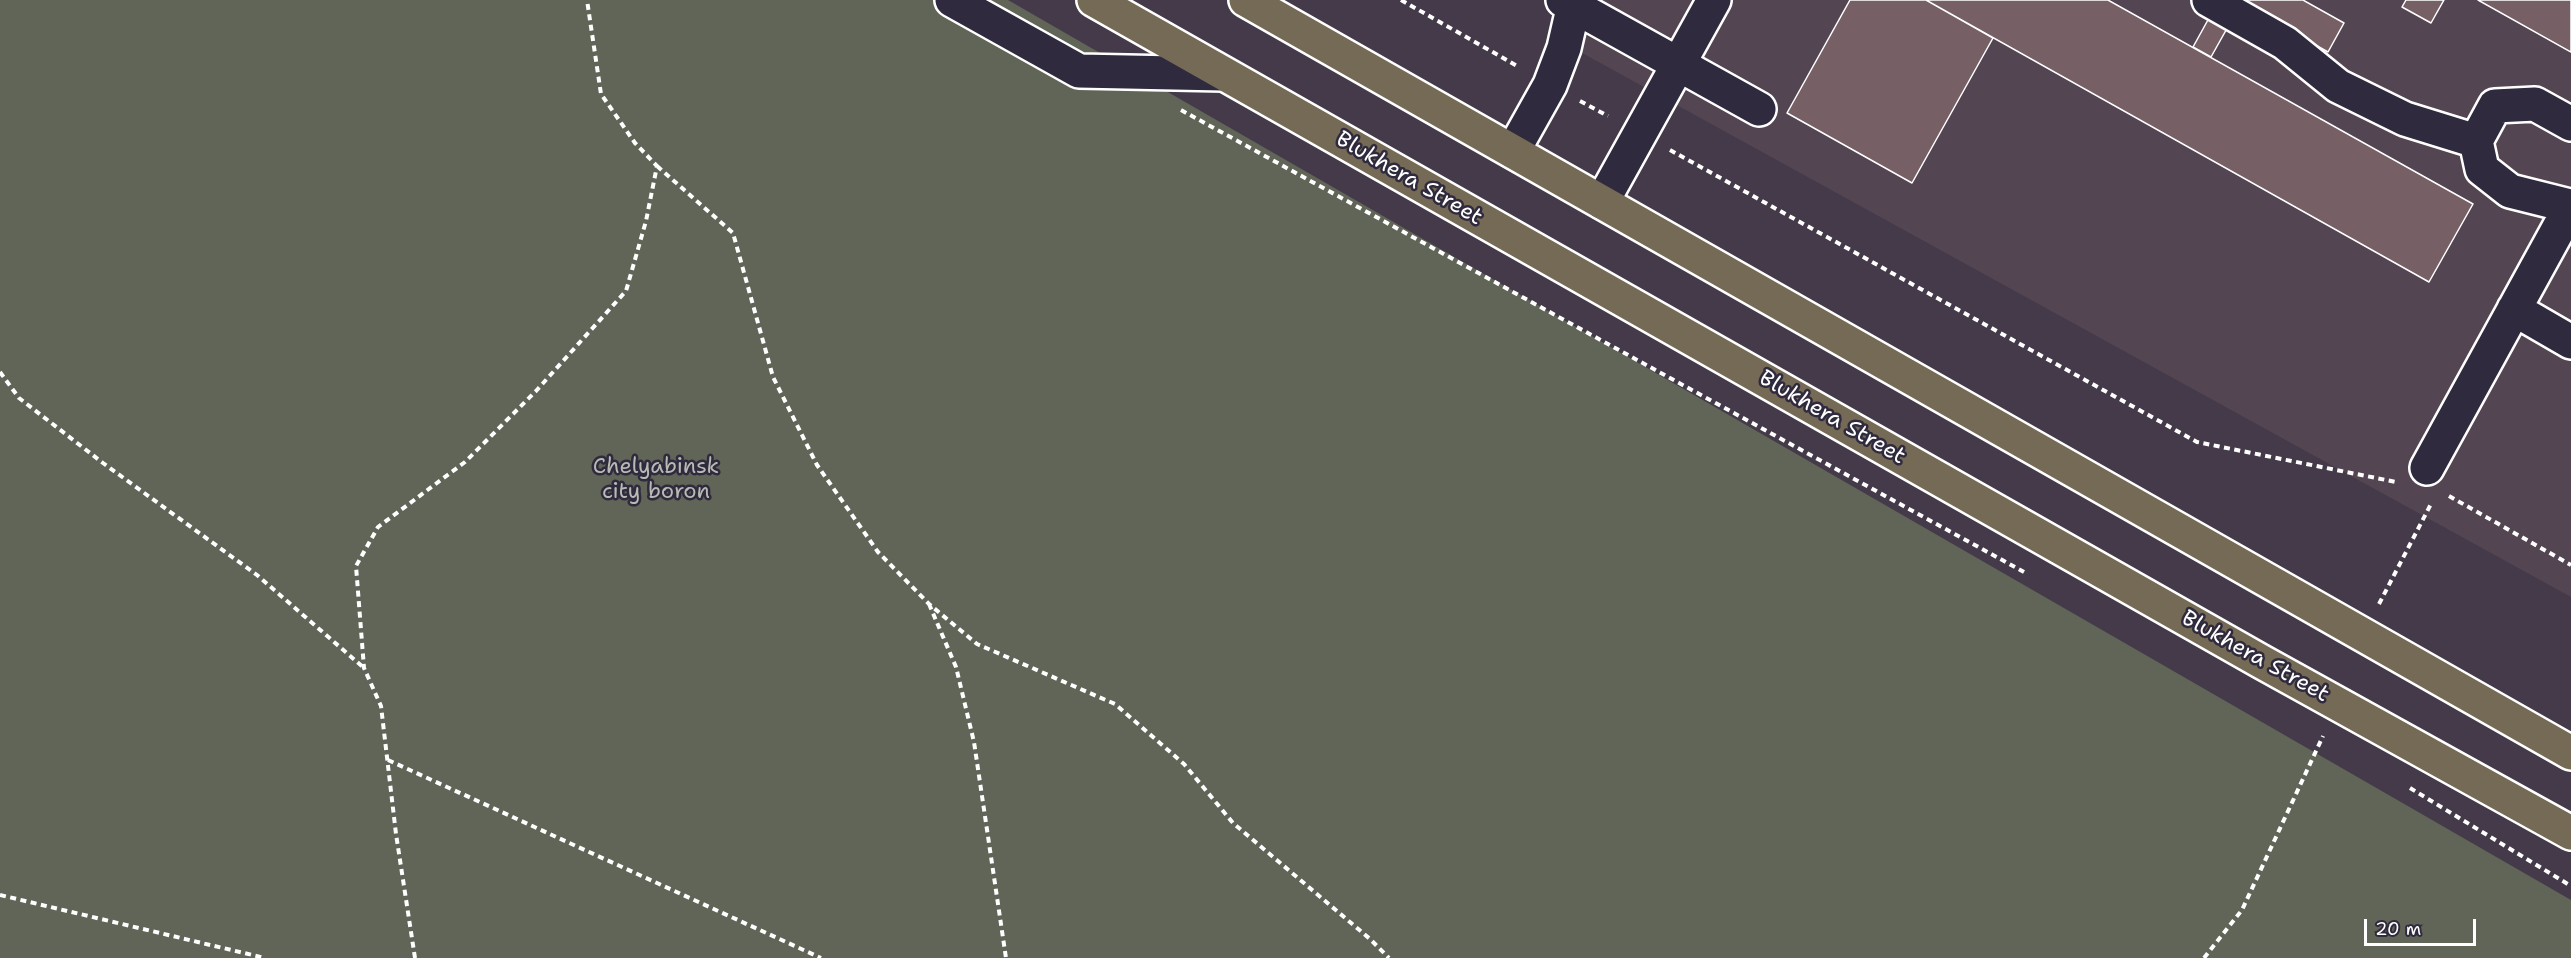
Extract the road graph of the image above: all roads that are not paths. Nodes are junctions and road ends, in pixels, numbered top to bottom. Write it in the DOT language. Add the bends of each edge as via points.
graph roads {
  1 [pos="952,0"];
  2 [pos="1094,0"];
  3 [pos="1246,0"];
  4 [pos="1714,0"];
  5 [pos="2209,0"];
  6 [pos="1571,2"];
  7 [pos="1679,65"];
  8 [pos="1223,74"];
  9 [pos="1759,109"];
  10 [pos="2571,124"];
  11 [pos="2476,141"];
  12 [pos="1513,151"];
  13 [pos="1602,202"];
  14 [pos="2571,206"];
  15 [pos="2514,309"];
  16 [pos="2571,342"];
  17 [pos="2416,475"];
  18 [pos="2571,753"];
  19 [pos="2571,833"];
  1 -- 8 [label="lane" via="1079,71"];
  2 -- 8 [label="main road, Blukhera Street"];
  3 -- 12 [label="main road"];
  4 -- 7 [label="lane"];
  5 -- 11 [label="lane" via="2285,43 2338,86 2405,119"];
  6 -- 7 [label="lane"];
  6 -- 12 [label="lane" via="1564,48 1550,85"];
  7 -- 9 [label="lane"];
  7 -- 13 [label="lane"];
  8 -- 19 [label="main road, Blukhera Street"];
  10 -- 11 [label="lane" via="2535,104 2495,106"];
  11 -- 14 [label="lane" via="2482,169 2510,191"];
  12 -- 13 [label="main road"];
  13 -- 18 [label="main road"];
  14 -- 15 [label="lane"];
  15 -- 16 [label="lane"];
  15 -- 17 [label="lane"];
}
